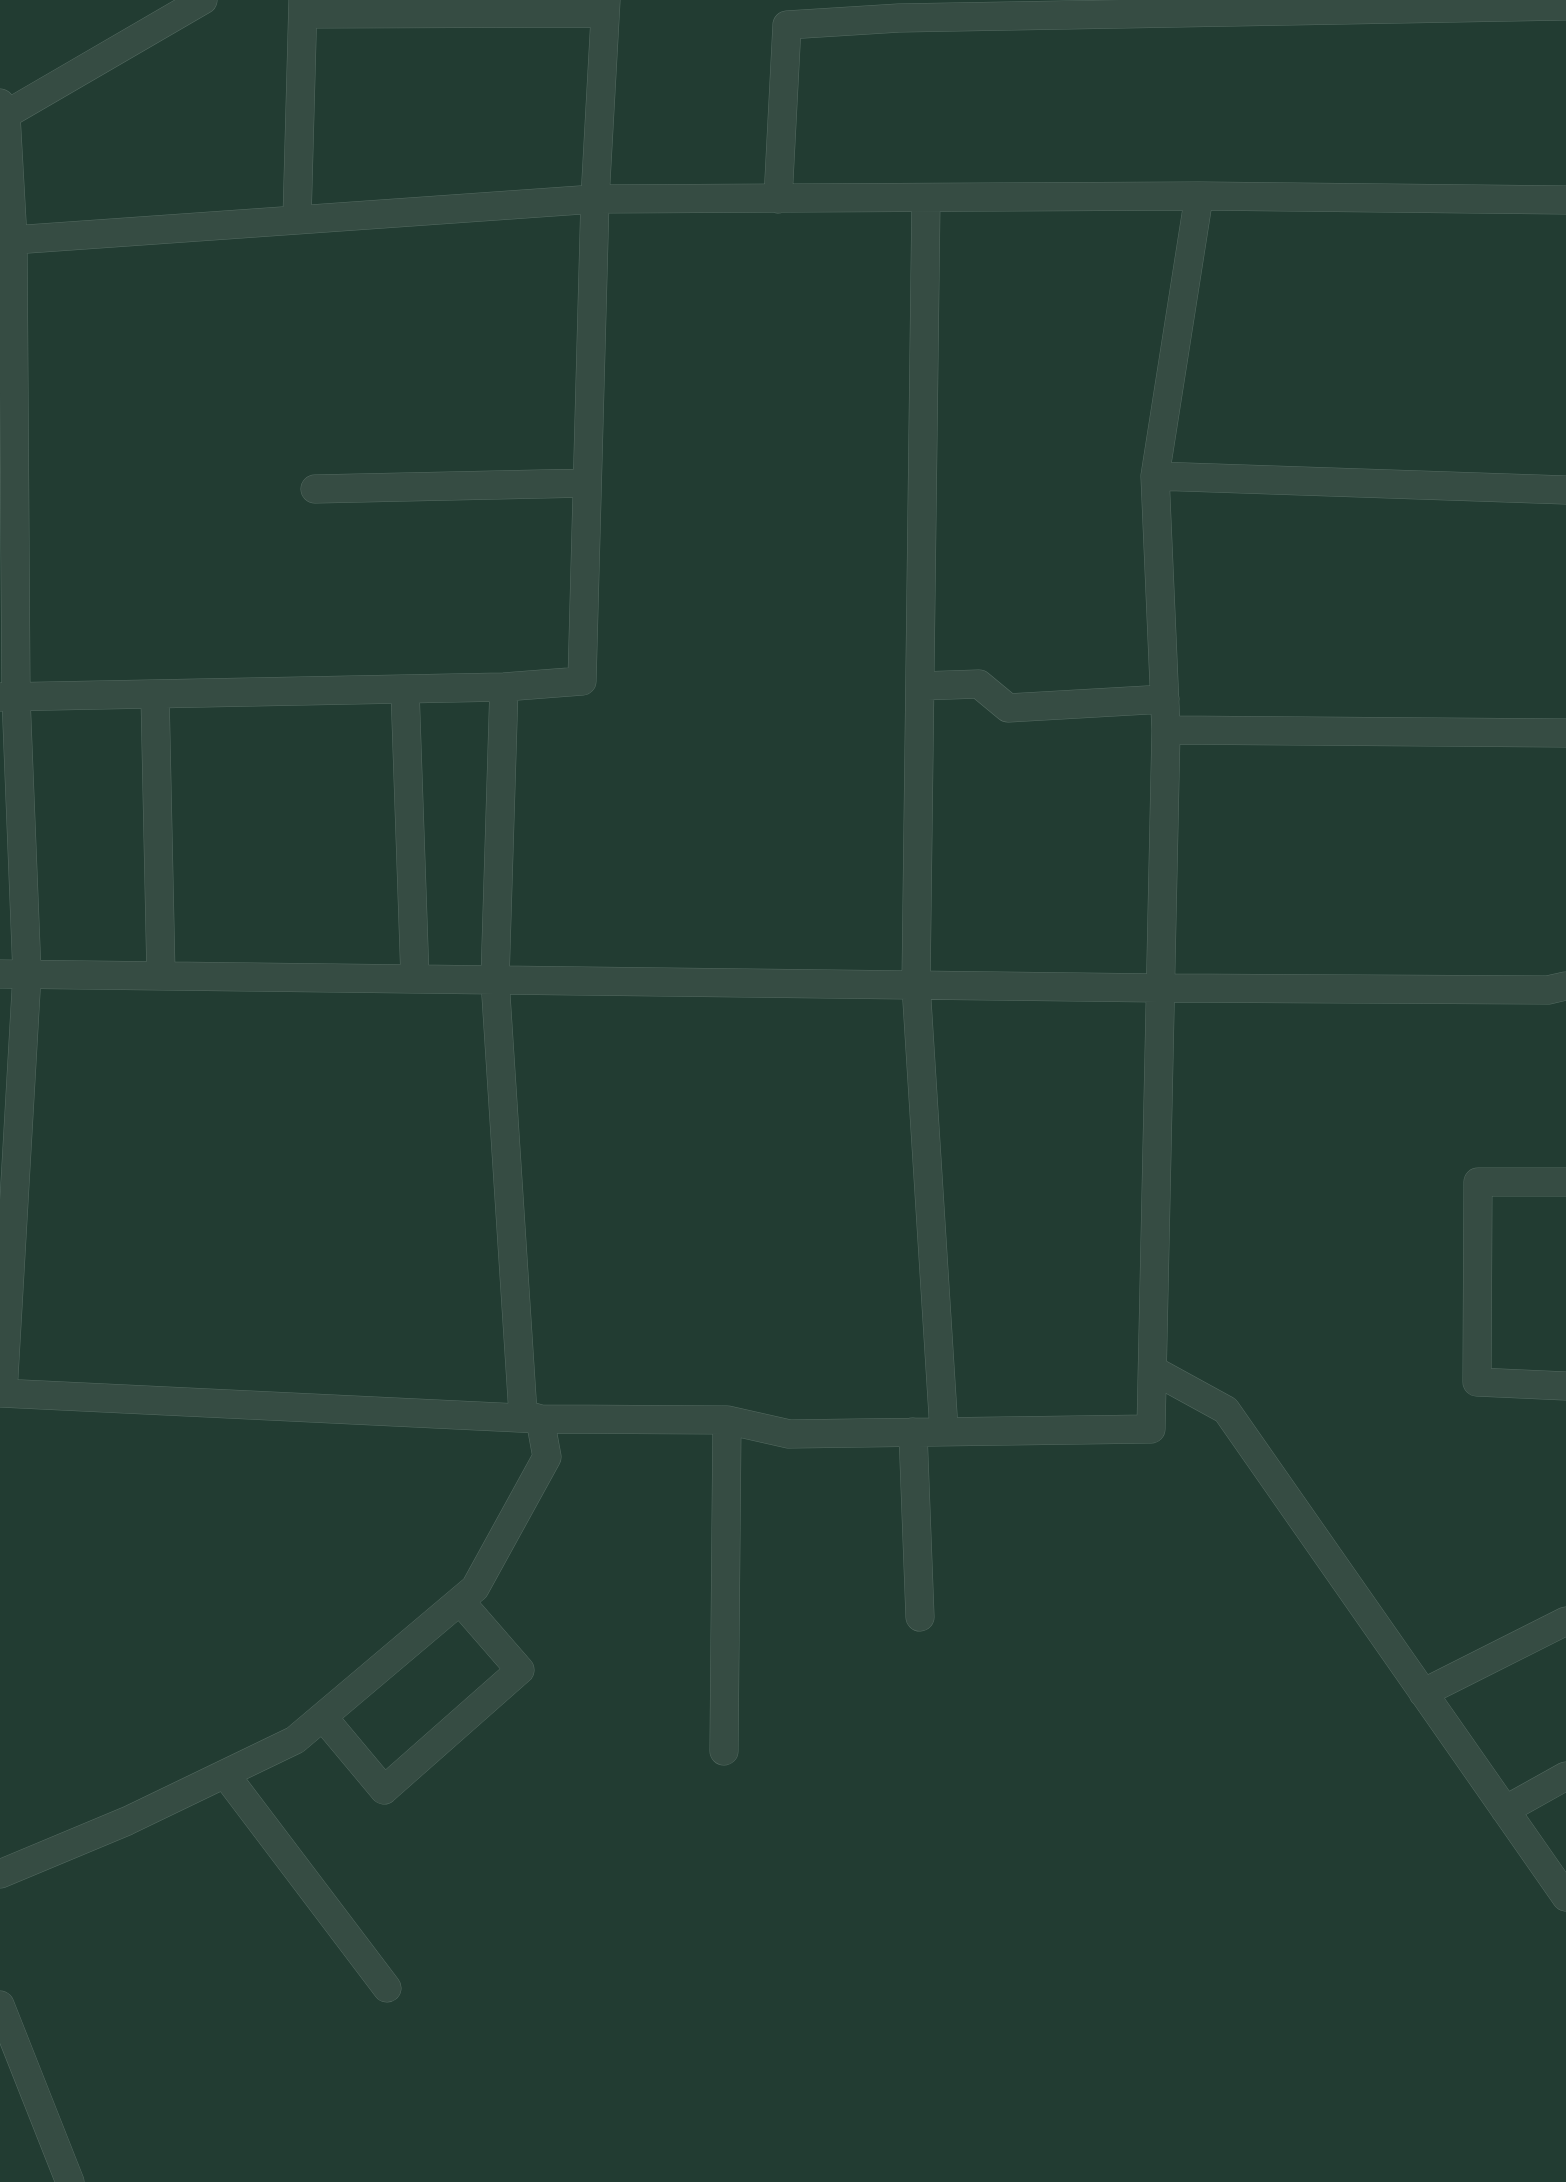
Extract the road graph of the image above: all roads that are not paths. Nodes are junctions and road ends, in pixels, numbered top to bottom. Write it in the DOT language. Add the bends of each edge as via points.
graph roads {
  1 [pos="203,0"];
  2 [pos="1566,6"];
  3 [pos="303,7"];
  4 [pos="606,7"];
  5 [pos="2,112"];
  6 [pos="1199,196"];
  7 [pos="926,198"];
  8 [pos="595,199"];
  9 [pos="778,199"];
  10 [pos="1566,200"];
  11 [pos="297,220"];
  12 [pos="13,240"];
  13 [pos="7,403"];
  14 [pos="1155,476"];
  15 [pos="587,483"];
  16 [pos="315,489"];
  17 [pos="1566,490"];
  18 [pos="920,686"];
  19 [pos="504,687"];
  20 [pos="405,689"];
  21 [pos="155,694"];
  22 [pos="8,697"];
  23 [pos="1164,699"];
  24 [pos="1166,730"];
  25 [pos="1566,733"];
  26 [pos="0,974"];
  27 [pos="27,974"];
  28 [pos="161,976"];
  29 [pos="415,979"];
  30 [pos="495,980"];
  31 [pos="916,985"];
  32 [pos="1566,986"];
  33 [pos="1159,988"];
  34 [pos="1566,1182"];
  35 [pos="1153,1370"];
  36 [pos="1566,1386"];
  37 [pos="2,1393"];
  38 [pos="540,1419"];
  39 [pos="727,1420"];
  40 [pos="944,1431"];
  41 [pos="913,1432"];
  42 [pos="460,1601"];
  43 [pos="920,1617"];
  44 [pos="1566,1621"];
  45 [pos="1423,1693"];
  46 [pos="323,1717"];
  47 [pos="724,1751"];
  48 [pos="225,1774"];
  49 [pos="1566,1776"];
  50 [pos="1505,1810"];
  51 [pos="0,1874"];
  52 [pos="1566,1898"];
  53 [pos="386,1988"];
  54 [pos="0,2005"];
  55 [pos="70,2182"];
  1 -- 5 [label="street"];
  2 -- 9 [label="street" via="909,18 787,25"];
  3 -- 4 [label="street"];
  3 -- 11 [label="street"];
  4 -- 8 [label="street"];
  5 -- 12 [label="street"];
  6 -- 7 [label="street"];
  6 -- 10 [label="street"];
  6 -- 14 [label="street"];
  7 -- 9 [label="street"];
  7 -- 18 [label="street"];
  8 -- 9 [label="street"];
  8 -- 11 [label="street"];
  8 -- 15 [label="street"];
  11 -- 12 [label="street"];
  12 -- 13 [label="street"];
  13 -- 22 [label="street"];
  14 -- 17 [label="street"];
  14 -- 23 [label="street"];
  15 -- 16 [label="street"];
  15 -- 19 [label="street" via="582,681"];
  18 -- 23 [label="street" via="979,684 1008,708"];
  18 -- 31 [label="street"];
  19 -- 20 [label="street"];
  19 -- 30 [label="street"];
  20 -- 21 [label="street"];
  20 -- 29 [label="street"];
  21 -- 22 [label="street"];
  21 -- 28 [label="street"];
  22 -- 27 [label="street"];
  23 -- 24 [label="street"];
  24 -- 25 [label="street"];
  24 -- 33 [label="street"];
  26 -- 27 [label="street"];
  27 -- 28 [label="street"];
  27 -- 37 [label="street"];
  28 -- 29 [label="street"];
  29 -- 30 [label="street"];
  30 -- 31 [label="street"];
  30 -- 38 [label="street" via="523,1414"];
  31 -- 33 [label="street"];
  31 -- 40 [label="street"];
  32 -- 33 [label="street" via="1548,990"];
  33 -- 35 [label="street"];
  34 -- 36 [label="street" via="1478,1182 1476,1382"];
  35 -- 40 [label="street" via="1151,1429"];
  35 -- 45 [label="street" via="1226,1410"];
  37 -- 38 [label="street"];
  38 -- 39 [label="street"];
  38 -- 42 [label="street" via="547,1457 475,1588"];
  39 -- 41 [label="street" via="789,1434"];
  39 -- 47 [label="street"];
  40 -- 41 [label="street"];
  41 -- 43 [label="street"];
  42 -- 46 [label="street"];
  42 -- 46 [label="street" via="520,1670 384,1790"];
  44 -- 45 [label="street"];
  45 -- 50 [label="street"];
  46 -- 48 [label="street" via="295,1740"];
  48 -- 51 [label="street" via="127,1821"];
  48 -- 53 [label="street"];
  49 -- 50 [label="street"];
  50 -- 52 [label="street"];
  54 -- 55 [label="street"];
}
